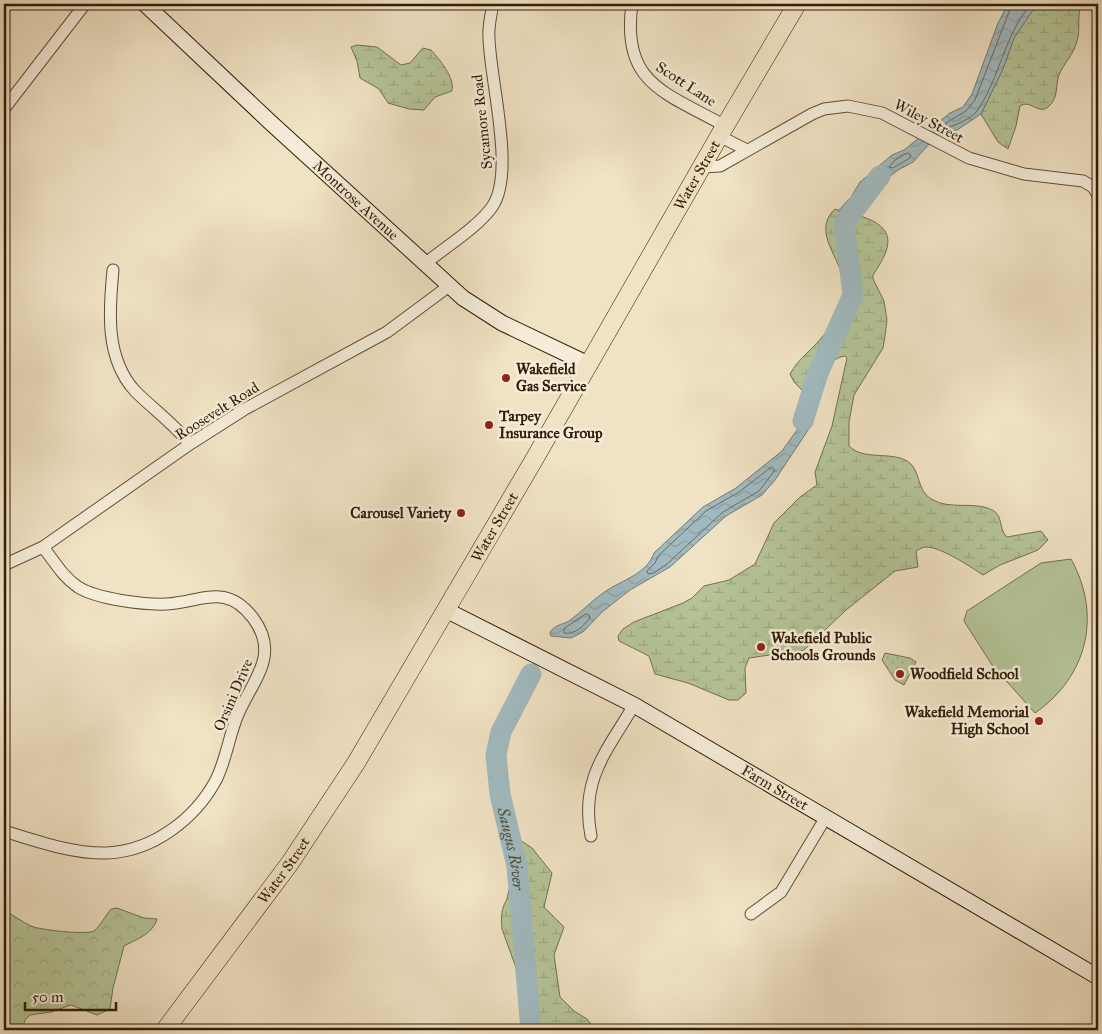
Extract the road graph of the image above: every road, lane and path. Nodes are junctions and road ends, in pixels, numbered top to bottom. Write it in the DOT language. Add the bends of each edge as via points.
graph roads {
  1 [pos="85,4"];
  2 [pos="145,4"];
  3 [pos="492,4"];
  4 [pos="632,4"];
  5 [pos="797,4"];
  6 [pos="4,109"];
  7 [pos="722,131"];
  8 [pos="747,150"];
  9 [pos="702,166"];
  10 [pos="1098,195"];
  11 [pos="425,264"];
  12 [pos="113,270"];
  13 [pos="449,286"];
  14 [pos="588,364"];
  15 [pos="190,444"];
  16 [pos="43,547"];
  17 [pos="4,565"];
  18 [pos="446,610"];
  19 [pos="634,705"];
  20 [pos="826,817"];
  21 [pos="4,831"];
  22 [pos="591,836"];
  23 [pos="751,914"];
  24 [pos="1098,977"];
  25 [pos="165,1030"];
  1 -- 6 [label="street"];
  2 -- 11 [label="main road, Montrose Avenue"];
  3 -- 11 [label="street, Sycamore Road" via="488,36 503,165 501,188 486,214"];
  4 -- 7 [label="street, Scott Lane" via="630,42 638,67 655,85"];
  5 -- 7 [label="main road, Water Street"];
  7 -- 8 [label="street"];
  7 -- 9 [label="main road, Water Street"];
  8 -- 9 [label="street, Wiley Street" via="720,166"];
  8 -- 10 [label="street, Wiley Street" via="812,114 838,107 861,108 882,113 964,156 1015,172 1083,181"];
  9 -- 14 [label="main road, Water Street"];
  11 -- 13 [label="main road, Montrose Avenue"];
  12 -- 15 [label="street" via="110,327 122,372 134,390"];
  13 -- 14 [label="main road, Montrose Avenue" via="489,316"];
  13 -- 15 [label="street, Roosevelt Road" via="387,332 246,409"];
  14 -- 18 [label="main road, Water Street"];
  15 -- 16 [label="street, Roosevelt Road"];
  16 -- 17 [label="street, Roosevelt Road"];
  16 -- 21 [label="street, Orsini Drive" via="66,577 79,588 95,594 161,604 210,596 232,601 247,610 257,624 264,643 265,659 237,717 213,786 189,815 165,834 127,850 95,852 65,848"];
  18 -- 19 [label="main road, Farm Street"];
  18 -- 25 [label="main road, Water Street" via="323,816"];
  19 -- 20 [label="main road, Farm Street"];
  19 -- 22 [label="street" via="601,760 591,784 587,814"];
  20 -- 23 [label="street" via="781,892"];
  20 -- 24 [label="main road, Farm Street"];
}
